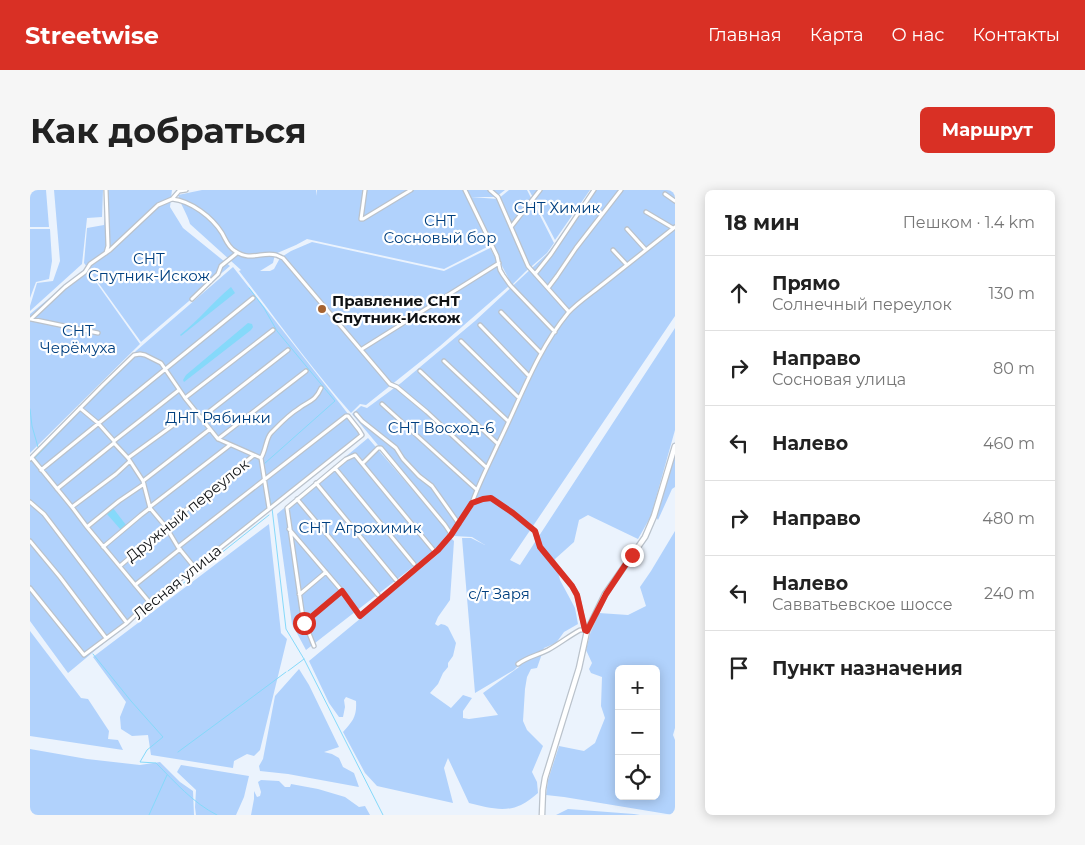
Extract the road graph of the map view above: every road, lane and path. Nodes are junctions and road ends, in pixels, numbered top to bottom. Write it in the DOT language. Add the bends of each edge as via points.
graph roads {
  1 [pos="106,190"];
  2 [pos="186,190"];
  3 [pos="365,190"];
  4 [pos="411,190"];
  5 [pos="465,190"];
  6 [pos="490,190"];
  7 [pos="540,190"];
  8 [pos="594,190"];
  9 [pos="621,190"];
  10 [pos="665,194"];
  11 [pos="172,199"];
  12 [pos="675,201"];
  13 [pos="646,212"];
  14 [pos="511,226"];
  15 [pos="674,227"];
  16 [pos="627,229"];
  17 [pos="613,250"];
  18 [pos="646,250"];
  19 [pos="105,253"];
  20 [pos="237,253"];
  21 [pos="499,263"];
  22 [pos="627,265"];
  23 [pos="535,274"];
  24 [pos="548,288"];
  25 [pos="253,298"];
  26 [pos="192,299"];
  27 [pos="501,312"];
  28 [pos="569,312"];
  29 [pos="31,319"];
  30 [pos="480,325"];
  31 [pos="273,330"];
  32 [pos="555,332"];
  33 [pos="98,333"];
  34 [pos="461,341"];
  35 [pos="362,349"];
  36 [pos="288,350"];
  37 [pos="541,353"];
  38 [pos="444,361"];
  39 [pos="166,368"];
  40 [pos="306,371"];
  41 [pos="420,371"];
  42 [pos="530,376"];
  43 [pos="321,388"];
  44 [pos="179,390"];
  45 [pos="185,398"];
  46 [pos="519,398"];
  47 [pos="382,404"];
  48 [pos="80,408"];
  49 [pos="194,410"];
  50 [pos="356,414"];
  51 [pos="201,418"];
  52 [pos="508,421"];
  53 [pos="98,423"];
  54 [pos="210,429"];
  55 [pos="218,439"];
  56 [pos="114,442"];
  57 [pos="498,444"];
  58 [pos="230,445"];
  59 [pos="675,446"];
  60 [pos="254,455"];
  61 [pos="31,458"];
  62 [pos="261,458"];
  63 [pos="129,460"];
  64 [pos="362,463"];
  65 [pos="486,467"];
  66 [pos="335,468"];
  67 [pos="41,470"];
  68 [pos="264,481"];
  69 [pos="143,482"];
  70 [pos="316,483"];
  71 [pos="57,489"];
  72 [pos="477,490"];
  73 [pos="297,499"];
  74 [pos="30,502"];
  75 [pos="472,503"];
  76 [pos="72,508"];
  77 [pos="150,508"];
  78 [pos="269,508"];
  79 [pos="459,524"];
  80 [pos="164,526"];
  81 [pos="87,528"];
  82 [pos="290,529"];
  83 [pos="451,535"];
  84 [pos="30,541"];
  85 [pos="103,547"];
  86 [pos="179,548"];
  87 [pos="435,552"];
  88 [pos="414,564"];
  89 [pos="120,566"];
  90 [pos="195,568"];
  91 [pos="326,572"];
  92 [pos="396,580"];
  93 [pos="135,585"];
  94 [pos="30,588"];
  95 [pos="342,591"];
  96 [pos="299,594"];
  97 [pos="378,595"];
  98 [pos="150,603"];
  99 [pos="127,622"];
  100 [pos="304,623"];
  101 [pos="586,630"];
  102 [pos="106,638"];
  103 [pos="314,646"];
  104 [pos="518,664"];
  105 [pos="542,815"];
  1 -- 19 [label="street" via="108,246"];
  2 -- 11 [label="street" via="179,191"];
  3 -- 4 [label="street" via="361,219"];
  5 -- 21 [label="street"];
  6 -- 14 [label="street" via="498,197"];
  7 -- 14 [label="street"];
  8 -- 23 [label="street"];
  9 -- 24 [label="street"];
  10 -- 12 [label="street"];
  11 -- 19 [label="street" via="158,205"];
  11 -- 20 [label="street" via="181,200 209,218"];
  13 -- 15 [label="street"];
  14 -- 23 [label="street" via="528,266"];
  15 -- 18 [label="street"];
  16 -- 18 [label="street"];
  17 -- 22 [label="street"];
  18 -- 22 [label="street"];
  19 -- 29 [label="street"];
  20 -- 26 [label="street"];
  20 -- 35 [label="street" via="245,256 275,254 283,258"];
  21 -- 32 [label="street" via="510,285"];
  21 -- 35 [label="street"];
  22 -- 28 [label="street"];
  23 -- 24 [label="street"];
  24 -- 28 [label="street"];
  25 -- 39 [label="street"];
  27 -- 37 [label="street"];
  28 -- 32 [label="street"];
  29 -- 33 [label="street"];
  30 -- 42 [label="street"];
  31 -- 45 [label="street"];
  32 -- 37 [label="street"];
  34 -- 46 [label="street"];
  35 -- 65 [label="street" via="390,384 427,412"];
  36 -- 51 [label="street"];
  37 -- 42 [label="street"];
  38 -- 52 [label="street"];
  39 -- 44 [label="street"];
  39 -- 48 [label="street" via="157,360 137,354"];
  39 -- 53 [label="street"];
  40 -- 55 [label="street"];
  41 -- 57 [label="street"];
  42 -- 46 [label="street"];
  43 -- 62 [label="street" via="318,395 269,435"];
  44 -- 45 [label="street"];
  44 -- 56 [label="street"];
  45 -- 49 [label="street"];
  46 -- 52 [label="street"];
  47 -- 72 [label="street"];
  48 -- 53 [label="street"];
  48 -- 61 [label="street"];
  49 -- 51 [label="street"];
  49 -- 63 [label="street"];
  50 -- 79 [label="street" via="396,448 407,464 432,486"];
  51 -- 54 [label="street"];
  52 -- 57 [label="street"];
  53 -- 56 [label="street"];
  53 -- 67 [label="street"];
  54 -- 55 [label="street"];
  54 -- 69 [label="street"];
  55 -- 58 [label="street"];
  56 -- 63 [label="street"];
  56 -- 71 [label="street"];
  57 -- 65 [label="street"];
  58 -- 60 [label="street"];
  58 -- 77 [label="street"];
  59 -- 101 [label="main road" via="645,537"];
  60 -- 62 [label="street"];
  60 -- 80 [label="street, Дружный переулок"];
  61 -- 67 [label="street"];
  62 -- 68 [label="street"];
  63 -- 69 [label="street"];
  63 -- 76 [label="street"];
  64 -- 66 [label="street" via="355,455"];
  64 -- 83 [label="street" via="381,448"];
  64 -- 87 [label="street"];
  65 -- 72 [label="street"];
  66 -- 70 [label="street"];
  66 -- 88 [label="street"];
  67 -- 71 [label="street"];
  68 -- 78 [label="street"];
  68 -- 78 [label="street, Лесная улица" via="346,416 362,435"];
  68 -- 86 [label="street"];
  69 -- 77 [label="street"];
  69 -- 81 [label="street"];
  70 -- 73 [label="street"];
  70 -- 92 [label="street"];
  71 -- 76 [label="street"];
  72 -- 75 [label="street"];
  73 -- 82 [label="street" via="287,508"];
  73 -- 97 [label="street"];
  74 -- 99 [label="street" via="44,514"];
  75 -- 79 [label="street"];
  75 -- 101 [label="street" via="491,498 535,531 540,547 577,595"];
  76 -- 81 [label="street"];
  77 -- 80 [label="street"];
  77 -- 85 [label="street"];
  78 -- 90 [label="street, Лесная улица"];
  79 -- 83 [label="street"];
  80 -- 86 [label="street"];
  80 -- 89 [label="street, Дружный переулок"];
  81 -- 85 [label="street"];
  82 -- 91 [label="street"];
  82 -- 96 [label="street"];
  83 -- 87 [label="street"];
  84 -- 102 [label="street"];
  85 -- 89 [label="street"];
  86 -- 90 [label="street"];
  86 -- 93 [label="street"];
  87 -- 95 [label="street" via="360,616"];
  89 -- 93 [label="street"];
  90 -- 98 [label="street, Лесная улица"];
  91 -- 95 [label="street"];
  91 -- 96 [label="street"];
  93 -- 98 [label="street"];
  94 -- 102 [label="street, Лесная улица" via="84,655"];
  95 -- 100 [label="street"];
  96 -- 100 [label="street"];
  98 -- 99 [label="street, Лесная улица"];
  99 -- 102 [label="street, Лесная улица"];
  100 -- 103 [label="street"];
  101 -- 104 [label="street" via="580,630 549,650"];
  101 -- 105 [label="main road" via="579,668 545,781"];
}
